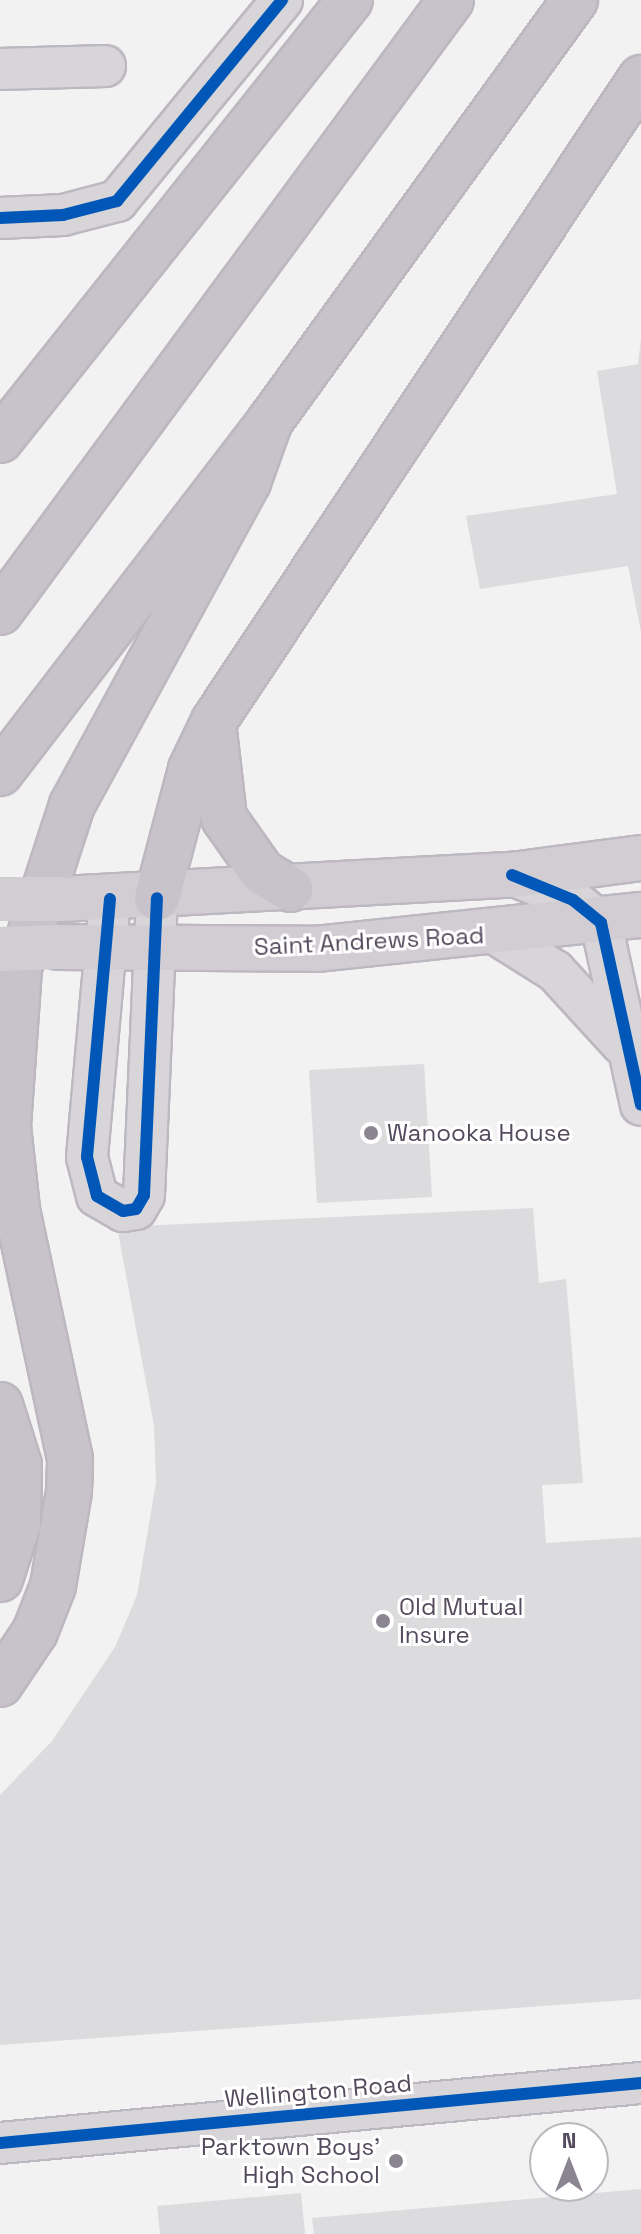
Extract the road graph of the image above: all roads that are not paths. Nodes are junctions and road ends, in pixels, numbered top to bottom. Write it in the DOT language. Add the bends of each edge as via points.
graph roads {
  1 [pos="282,0"];
  2 [pos="350,0"];
  3 [pos="451,0"];
  4 [pos="575,0"];
  5 [pos="105,66"];
  6 [pos="0,69"];
  7 [pos="641,78"];
  8 [pos="0,218"];
  9 [pos="270,421"];
  10 [pos="0,440"];
  11 [pos="0,612"];
  12 [pos="214,721"];
  13 [pos="0,773"];
  14 [pos="641,858"];
  15 [pos="512,875"];
  16 [pos="290,889"];
  17 [pos="157,898"];
  18 [pos="0,899"];
  19 [pos="110,899"];
  20 [pos="621,919"];
  21 [pos="496,934"];
  22 [pos="106,947"];
  23 [pos="154,947"];
  24 [pos="0,949"];
  25 [pos="625,1047"];
  26 [pos="641,1105"];
  27 [pos="0,1405"];
  28 [pos="0,1579"];
  29 [pos="0,1684"];
  30 [pos="641,2083"];
  31 [pos="0,2143"];
  1 -- 8 [label="street" via="133,188 99,208"];
  2 -- 10 [label="highway"];
  3 -- 11 [label="highway"];
  4 -- 9 [label="highway"];
  5 -- 6 [label="street"];
  7 -- 12 [label="highway"];
  9 -- 13 [label="highway"];
  9 -- 29 [label="highway" via="248,482 72,805 19,968 8,1126 17,1209 70,1459 53,1586 35,1632"];
  12 -- 16 [label="highway" via="224,818 246,854"];
  12 -- 17 [label="highway" via="191,769"];
  14 -- 15 [label="main road"];
  15 -- 16 [label="main road"];
  15 -- 20 [label="street"];
  16 -- 17 [label="main road"];
  17 -- 19 [label="main road"];
  17 -- 23 [label="street"];
  18 -- 19 [label="main road, bridge"];
  19 -- 22 [label="street"];
  20 -- 21 [label="main road, Saint Andrews Road"];
  20 -- 25 [label="street"];
  21 -- 23 [label="main road, Saint Andrews Road" via="316,949"];
  21 -- 25 [label="street" via="555,971"];
  22 -- 23 [label="main road, Saint Andrews Road"];
  22 -- 23 [label="street" via="87,1157 97,1196 123,1211 136,1209 144,1195"];
  22 -- 24 [label="main road, Saint Andrews Road, bridge"];
  25 -- 26 [label="street"];
  27 -- 28 [label="highway" via="19,1465 18,1524"];
  30 -- 31 [label="street, Wellington Road"];
}
